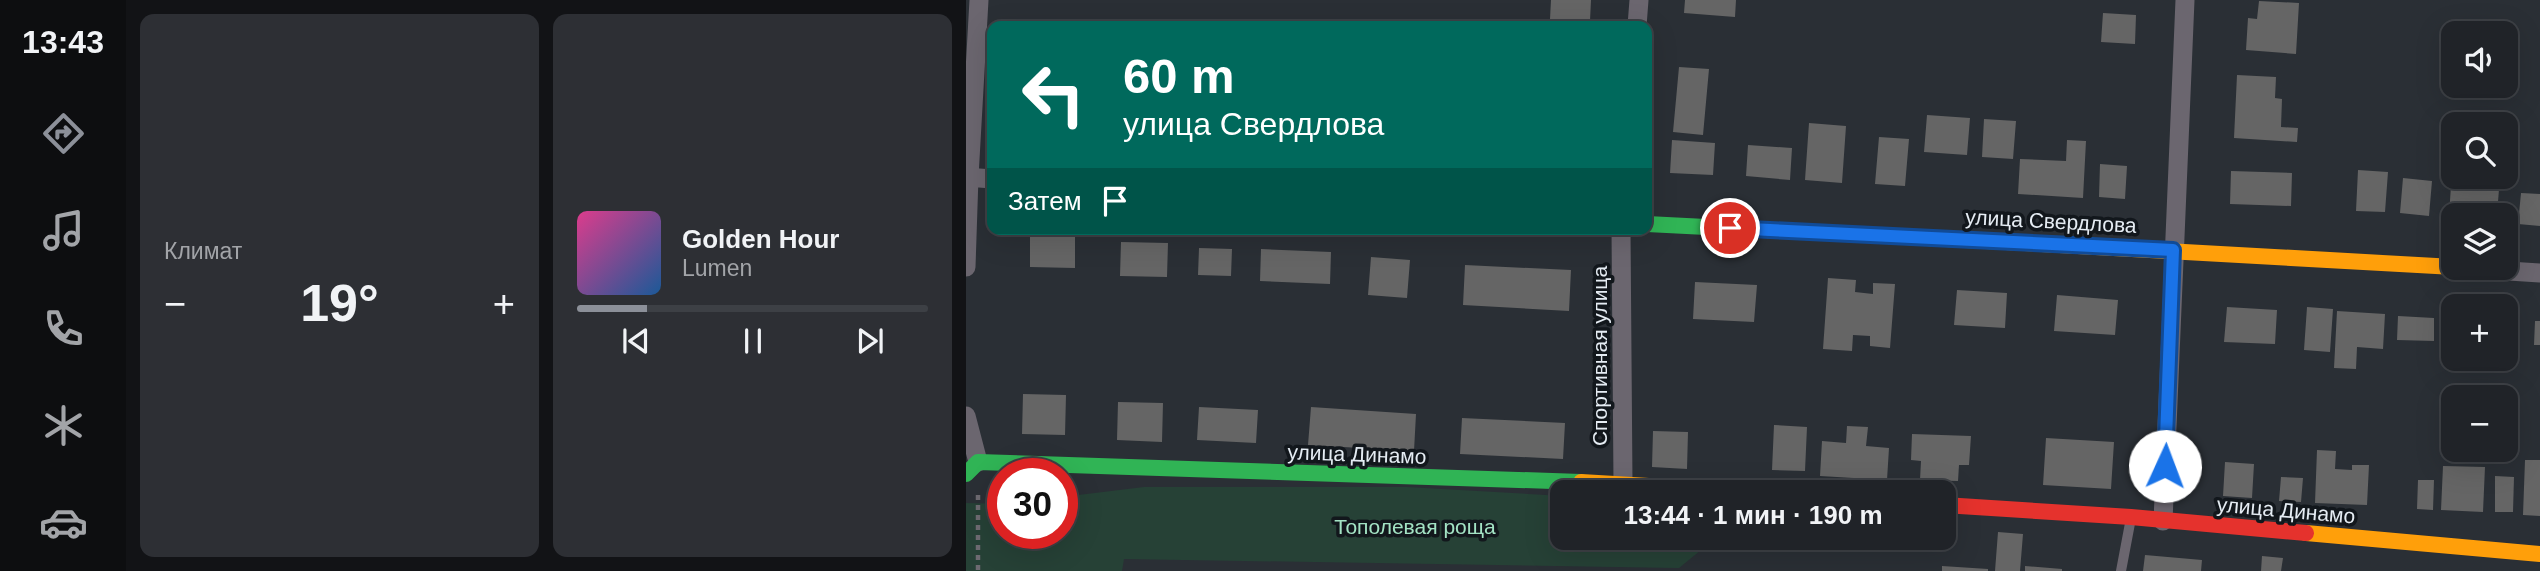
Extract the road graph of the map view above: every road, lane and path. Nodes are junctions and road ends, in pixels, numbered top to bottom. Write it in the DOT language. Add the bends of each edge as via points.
graph roads {
  1 [pos="979,0"];
  2 [pos="1639,0"];
  3 [pos="2185,0"];
  4 [pos="1637,21"];
  5 [pos="967,177"];
  6 [pos="987,179"];
  7 [pos="1652,224"];
  8 [pos="1621,235"];
  9 [pos="2173,250"];
  10 [pos="2441,266"];
  11 [pos="966,267"];
  12 [pos="2518,272"];
  13 [pos="2540,273"];
  14 [pos="966,416"];
  15 [pos="972,468"];
  16 [pos="1623,480"];
  17 [pos="1550,481"];
  18 [pos="1956,506"];
  19 [pos="2131,517"];
  20 [pos="2163,521"];
  21 [pos="2540,554"];
  22 [pos="978,571"];
  23 [pos="2121,571"];
  1 -- 5 [label="street"];
  2 -- 4 [label="street"];
  3 -- 9 [label="street"];
  5 -- 6 [label="street"];
  5 -- 11 [label="street"];
  7 -- 9 [label="street, улица Свердлова"];
  8 -- 16 [label="street, Спортивная улица"];
  9 -- 10 [label="street, улица Свердлова"];
  9 -- 20 [label="street"];
  12 -- 13 [label="street"];
  14 -- 15 [label="street"];
  15 -- 17 [label="street, улица Динамо"];
  15 -- 22 [label="path"];
  18 -- 19 [label="street, улица Динамо"];
  19 -- 20 [label="street, улица Динамо"];
  19 -- 23 [label="lane"];
  20 -- 21 [label="street, улица Динамо"];
}
